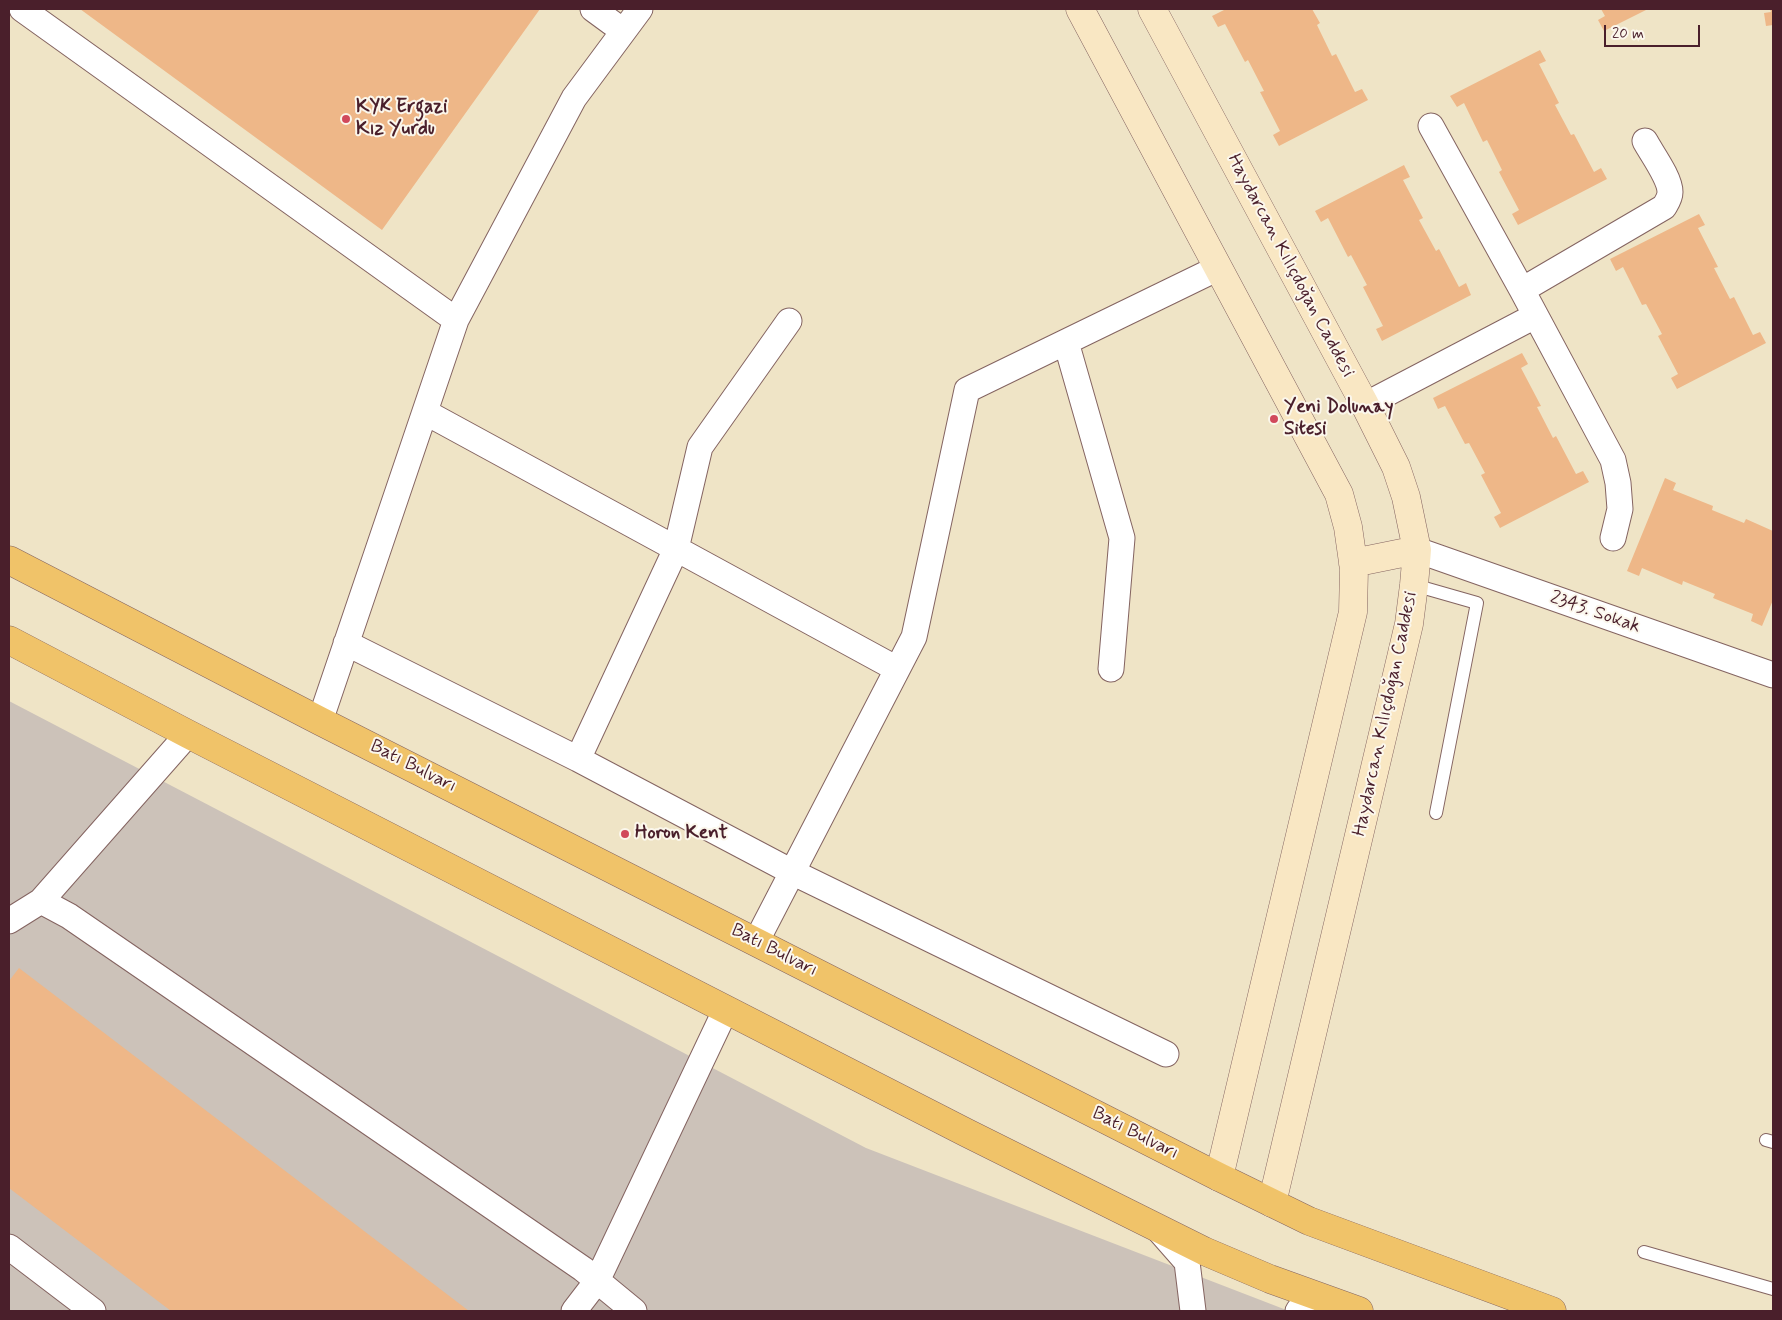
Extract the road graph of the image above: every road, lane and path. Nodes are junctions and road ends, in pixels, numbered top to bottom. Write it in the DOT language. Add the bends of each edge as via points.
graph roads {
  1 [pos="22,9"];
  2 [pos="593,9"];
  3 [pos="640,9"];
  4 [pos="1080,9"];
  5 [pos="1152,9"];
  6 [pos="624,31"];
  7 [pos="1431,126"];
  8 [pos="1645,141"];
  9 [pos="1218,268"];
  10 [pos="1522,290"];
  11 [pos="1535,316"];
  12 [pos="456,320"];
  13 [pos="789,321"];
  14 [pos="1066,342"];
  15 [pos="1364,405"];
  16 [pos="425,412"];
  17 [pos="1614,538"];
  18 [pos="676,549"];
  19 [pos="1417,550"];
  20 [pos="9,560"];
  21 [pos="1353,563"];
  22 [pos="1414,585"];
  23 [pos="9,640"];
  24 [pos="346,643"];
  25 [pos="1111,668"];
  26 [pos="897,669"];
  27 [pos="1773,675"];
  28 [pos="320,720"];
  29 [pos="188,734"];
  30 [pos="578,759"];
  31 [pos="1436,813"];
  32 [pos="792,872"];
  33 [pos="41,901"];
  34 [pos="9,921"];
  35 [pos="756,942"];
  36 [pos="726,1009"];
  37 [pos="1166,1054"];
  38 [pos="1219,1177"];
  39 [pos="1272,1203"];
  40 [pos="1156,1227"];
  41 [pos="9,1247"];
  42 [pos="1644,1252"];
  43 [pos="598,1281"];
  44 [pos="1773,1290"];
  45 [pos="1304,1303"];
  46 [pos="93,1311"];
  47 [pos="574,1311"];
  48 [pos="634,1311"];
  49 [pos="1193,1311"];
  50 [pos="1359,1311"];
  51 [pos="1552,1311"];
  1 -- 12 [label="street"];
  2 -- 6 [label="street"];
  3 -- 6 [label="street"];
  4 -- 9 [label="main road"];
  5 -- 15 [label="main road, Haydarcan Kılıçdoğan Caddesi"];
  6 -- 12 [label="street" via="574,98"];
  7 -- 10 [label="street"];
  8 -- 10 [label="street" via="1668,182 1669,199 1664,207"];
  9 -- 14 [label="street"];
  9 -- 21 [label="main road" via="1338,494 1348,527"];
  10 -- 11 [label="street"];
  11 -- 15 [label="street"];
  11 -- 17 [label="street" via="1614,460 1620,509"];
  12 -- 16 [label="street"];
  13 -- 18 [label="street" via="700,447"];
  14 -- 25 [label="street" via="1122,538"];
  14 -- 26 [label="street" via="967,390 914,637"];
  15 -- 19 [label="main road, Haydarcan Kılıçdoğan Caddesi" via="1396,467"];
  16 -- 18 [label="street"];
  16 -- 24 [label="street"];
  18 -- 26 [label="street"];
  18 -- 30 [label="street"];
  19 -- 21 [label="main road"];
  19 -- 22 [label="main road, Haydarcan Kılıçdoğan Caddesi"];
  19 -- 27 [label="street, 2343. Sokak"];
  20 -- 28 [label="main road, Batı Bulvarı"];
  21 -- 38 [label="main road" via="1352,612"];
  22 -- 31 [label="lane" via="1477,602"];
  22 -- 39 [label="main road, Haydarcan Kılıçdoğan Caddesi" via="1409,624"];
  23 -- 29 [label="main road"];
  24 -- 28 [label="street"];
  24 -- 30 [label="street"];
  26 -- 32 [label="street"];
  28 -- 35 [label="main road, Batı Bulvarı"];
  29 -- 33 [label="street"];
  29 -- 36 [label="main road"];
  30 -- 32 [label="street"];
  32 -- 35 [label="street"];
  32 -- 37 [label="street"];
  33 -- 34 [label="street"];
  33 -- 43 [label="street" via="70,916"];
  35 -- 38 [label="main road, Batı Bulvarı"];
  36 -- 40 [label="main road"];
  36 -- 43 [label="street"];
  38 -- 39 [label="main road, Batı Bulvarı"];
  39 -- 51 [label="main road, Batı Bulvarı" via="1309,1221"];
  40 -- 45 [label="main road"];
  40 -- 49 [label="street" via="1187,1262"];
  41 -- 46 [label="street"];
  42 -- 44 [label="lane"];
  43 -- 47 [label="street"];
  43 -- 48 [label="street"];
  45 -- 50 [label="main road"];
}
